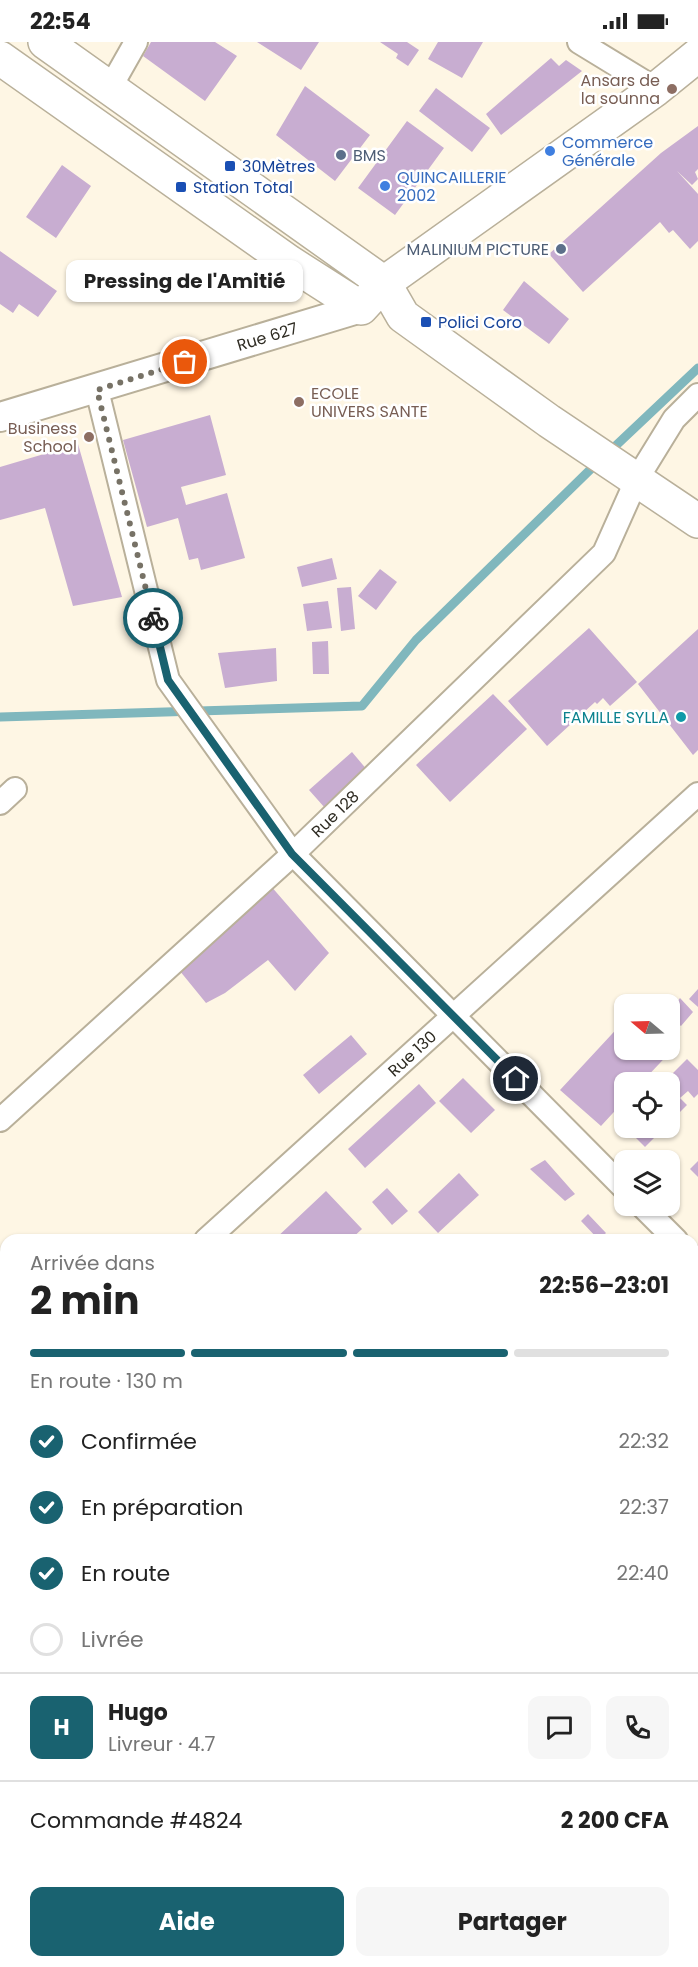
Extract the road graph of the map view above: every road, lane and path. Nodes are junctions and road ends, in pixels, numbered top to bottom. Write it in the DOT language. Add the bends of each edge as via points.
graph roads {
  1 [pos="45,42"];
  2 [pos="136,42"];
  3 [pos="579,42"];
  4 [pos="698,55"];
  5 [pos="0,58"];
  6 [pos="110,88"];
  7 [pos="656,90"];
  8 [pos="384,283"];
  9 [pos="361,308"];
  10 [pos="403,316"];
  11 [pos="97,390"];
  12 [pos="698,395"];
  13 [pos="0,417"];
  14 [pos="637,479"];
  15 [pos="698,520"];
  16 [pos="698,794"];
  17 [pos="292,854"];
  18 [pos="454,1017"];
  19 [pos="0,1120"];
  20 [pos="614,1178"];
  21 [pos="652,1216"];
  22 [pos="213,1234"];
  23 [pos="670,1234"];
  1 -- 6 [label="main road"];
  2 -- 6 [label="street"];
  3 -- 7 [label="street"];
  4 -- 7 [label="main road"];
  5 -- 9 [label="main road" via="289,262"];
  6 -- 8 [label="main road"];
  7 -- 8 [label="main road"];
  8 -- 9 [label="main road"];
  8 -- 10 [label="main road"];
  9 -- 10 [label="main road"];
  9 -- 11 [label="street, Rue 627"];
  10 -- 14 [label="main road"];
  11 -- 13 [label="street, Rue 627"];
  11 -- 17 [label="street" via="168,680"];
  12 -- 14 [label="street, Rue 128" via="674,419"];
  14 -- 15 [label="main road"];
  14 -- 17 [label="street, Rue 128" via="604,553"];
  16 -- 18 [label="street, Rue 130"];
  17 -- 18 [label="street"];
  17 -- 19 [label="street, Rue 128"];
  18 -- 20 [label="street"];
  18 -- 22 [label="street, Rue 130"];
  21 -- 23 [label="street"];
}
